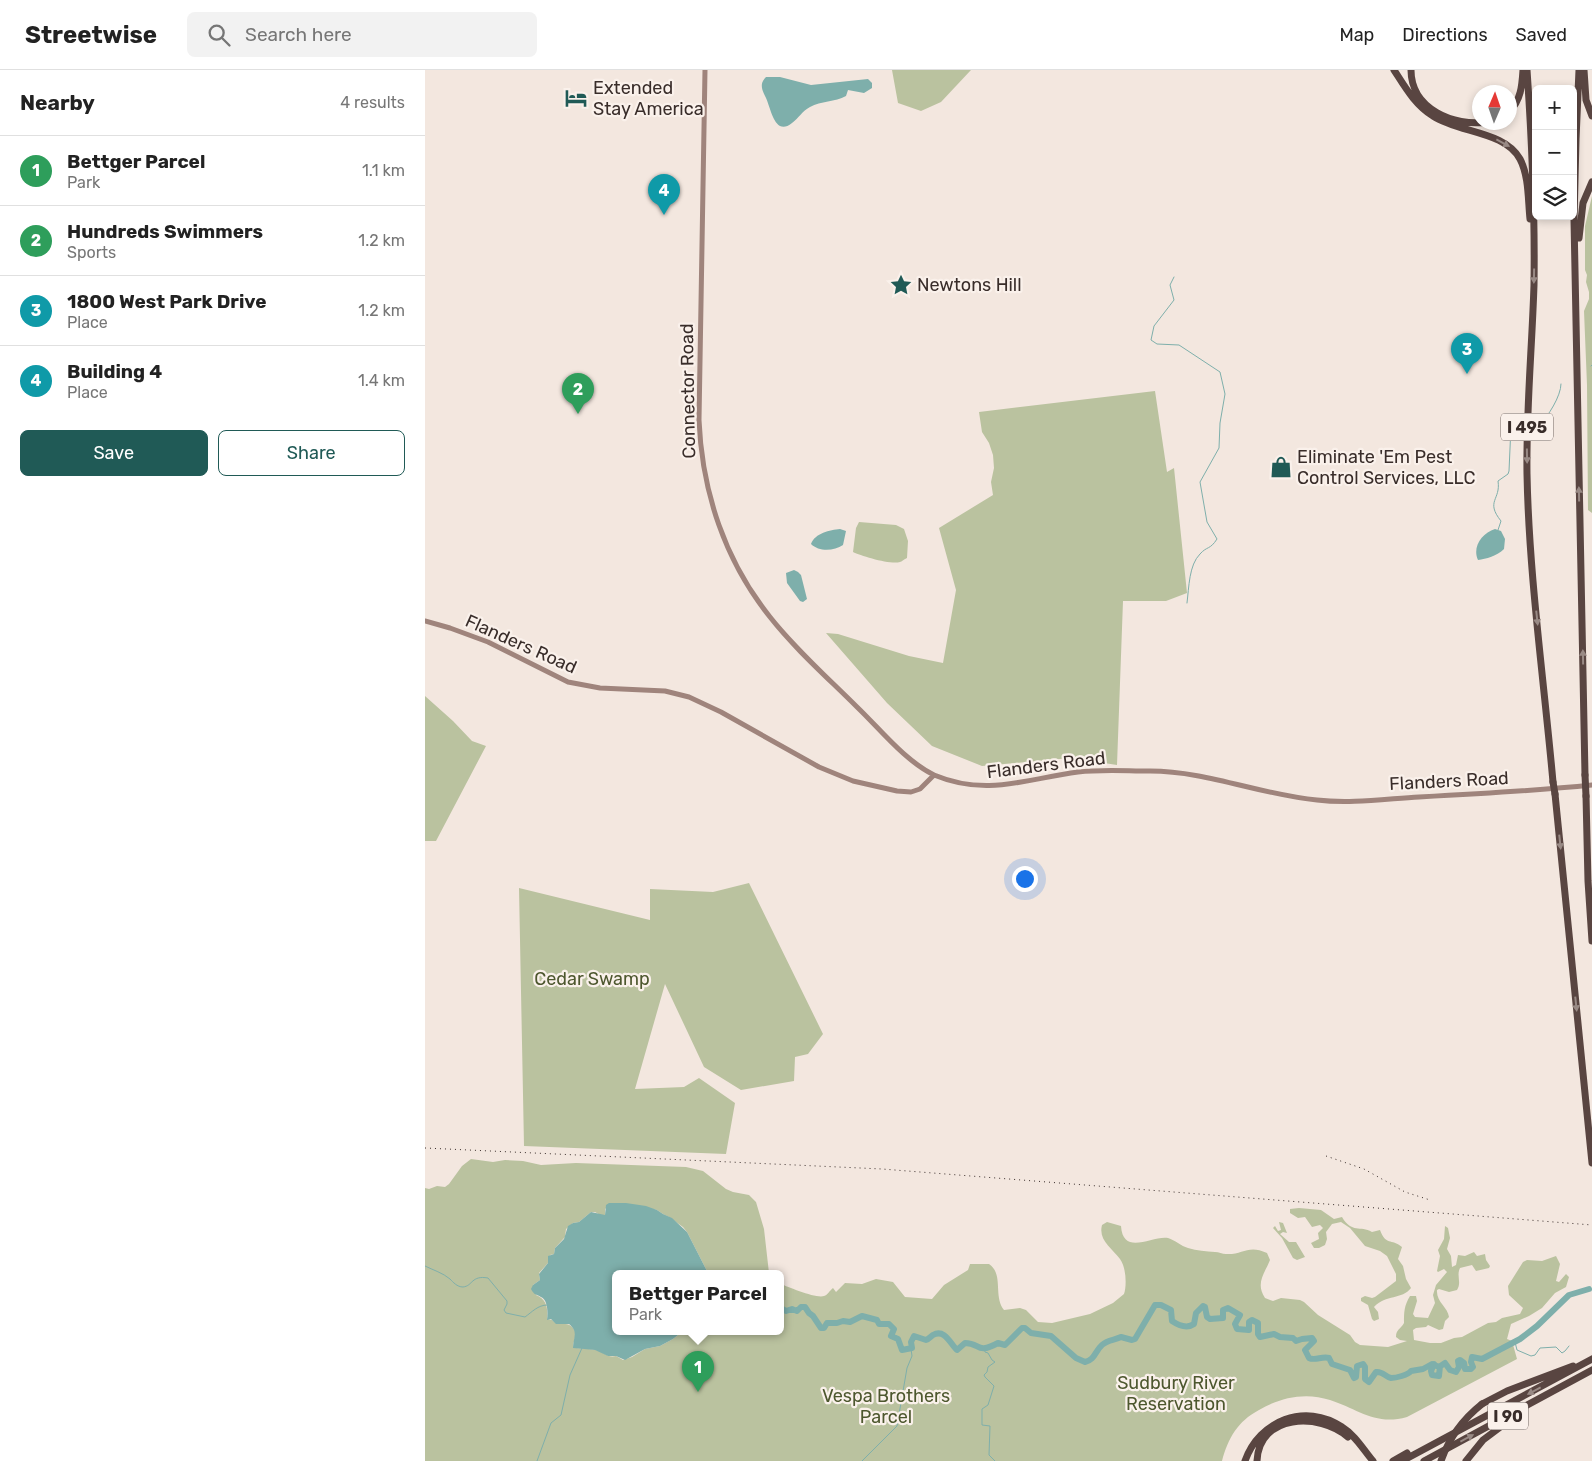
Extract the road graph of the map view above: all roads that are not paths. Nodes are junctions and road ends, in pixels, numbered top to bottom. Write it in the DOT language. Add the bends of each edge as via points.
graph roads {
  1 [pos="705,70"];
  2 [pos="1394,70"];
  3 [pos="1411,70"];
  4 [pos="1523,70"];
  5 [pos="1527,70"];
  6 [pos="1579,70"];
  7 [pos="1584,70"];
  8 [pos="1517,102"];
  9 [pos="1592,116"];
  10 [pos="1472,123"];
  11 [pos="1592,182"];
  12 [pos="1534,254"];
  13 [pos="1575,286"];
  14 [pos="425,621"];
  15 [pos="934,775"];
  16 [pos="1592,785"];
  17 [pos="1592,941"];
  18 [pos="1592,1163"];
  19 [pos="1592,1359"];
  20 [pos="1592,1370"];
  21 [pos="1536,1401"];
  22 [pos="1434,1444"];
  23 [pos="1245,1461"];
  24 [pos="1257,1461"];
  25 [pos="1367,1461"];
  26 [pos="1373,1461"];
  27 [pos="1393,1461"];
  28 [pos="1402,1461"];
  29 [pos="1425,1461"];
  30 [pos="1441,1461"];
  31 [pos="1466,1461"];
  1 -- 15 [label="main road, Connector Road" via="699,420 702,461 713,508 739,572 771,618 912,761"];
  2 -- 12 [label="highway, one-way" via="1414,99 1432,116 1501,141 1516,153 1524,170"];
  3 -- 10 [label="highway" via="1415,91 1424,103 1458,121"];
  4 -- 8 [label="highway"];
  5 -- 12 [label="highway, I 495" via="1533,161"];
  6 -- 13 [label="highway, I 495"];
  7 -- 9 [label="highway"];
  11 -- 13 [label="highway" via="1582,210"];
  12 -- 18 [label="highway, I 495, one-way, bridge" via="1527,424 1531,554"];
  17 -- 13 [label="highway, I 495, one-way, bridge" via="1585,776"];
  14 -- 15 [label="main road, Flanders Road" via="481,639 568,682 591,687 665,691 689,697 819,768 853,781 911,792 920,789"];
  15 -- 16 [label="main road, Flanders Road" via="965,785 991,786 1079,772 1152,771 1297,798 1333,801"];
  19 -- 22 [label="highway, I 90, one-way"];
  19 -- 30 [label="highway, bridge" via="1507,1391 1483,1404 1454,1434"];
  20 -- 21 [label="highway, I 90"];
  29 -- 21 [label="highway, I 90, one-way"];
  21 -- 31 [label="highway" via="1483,1440"];
  22 -- 27 [label="highway"];
  22 -- 28 [label="highway, I 90"];
  23 -- 26 [label="highway" via="1255,1442 1269,1428 1287,1418 1306,1416 1326,1419 1344,1428"];
  24 -- 25 [label="highway" via="1260,1445 1270,1433 1290,1423 1309,1420 1327,1424 1343,1433"];
}
